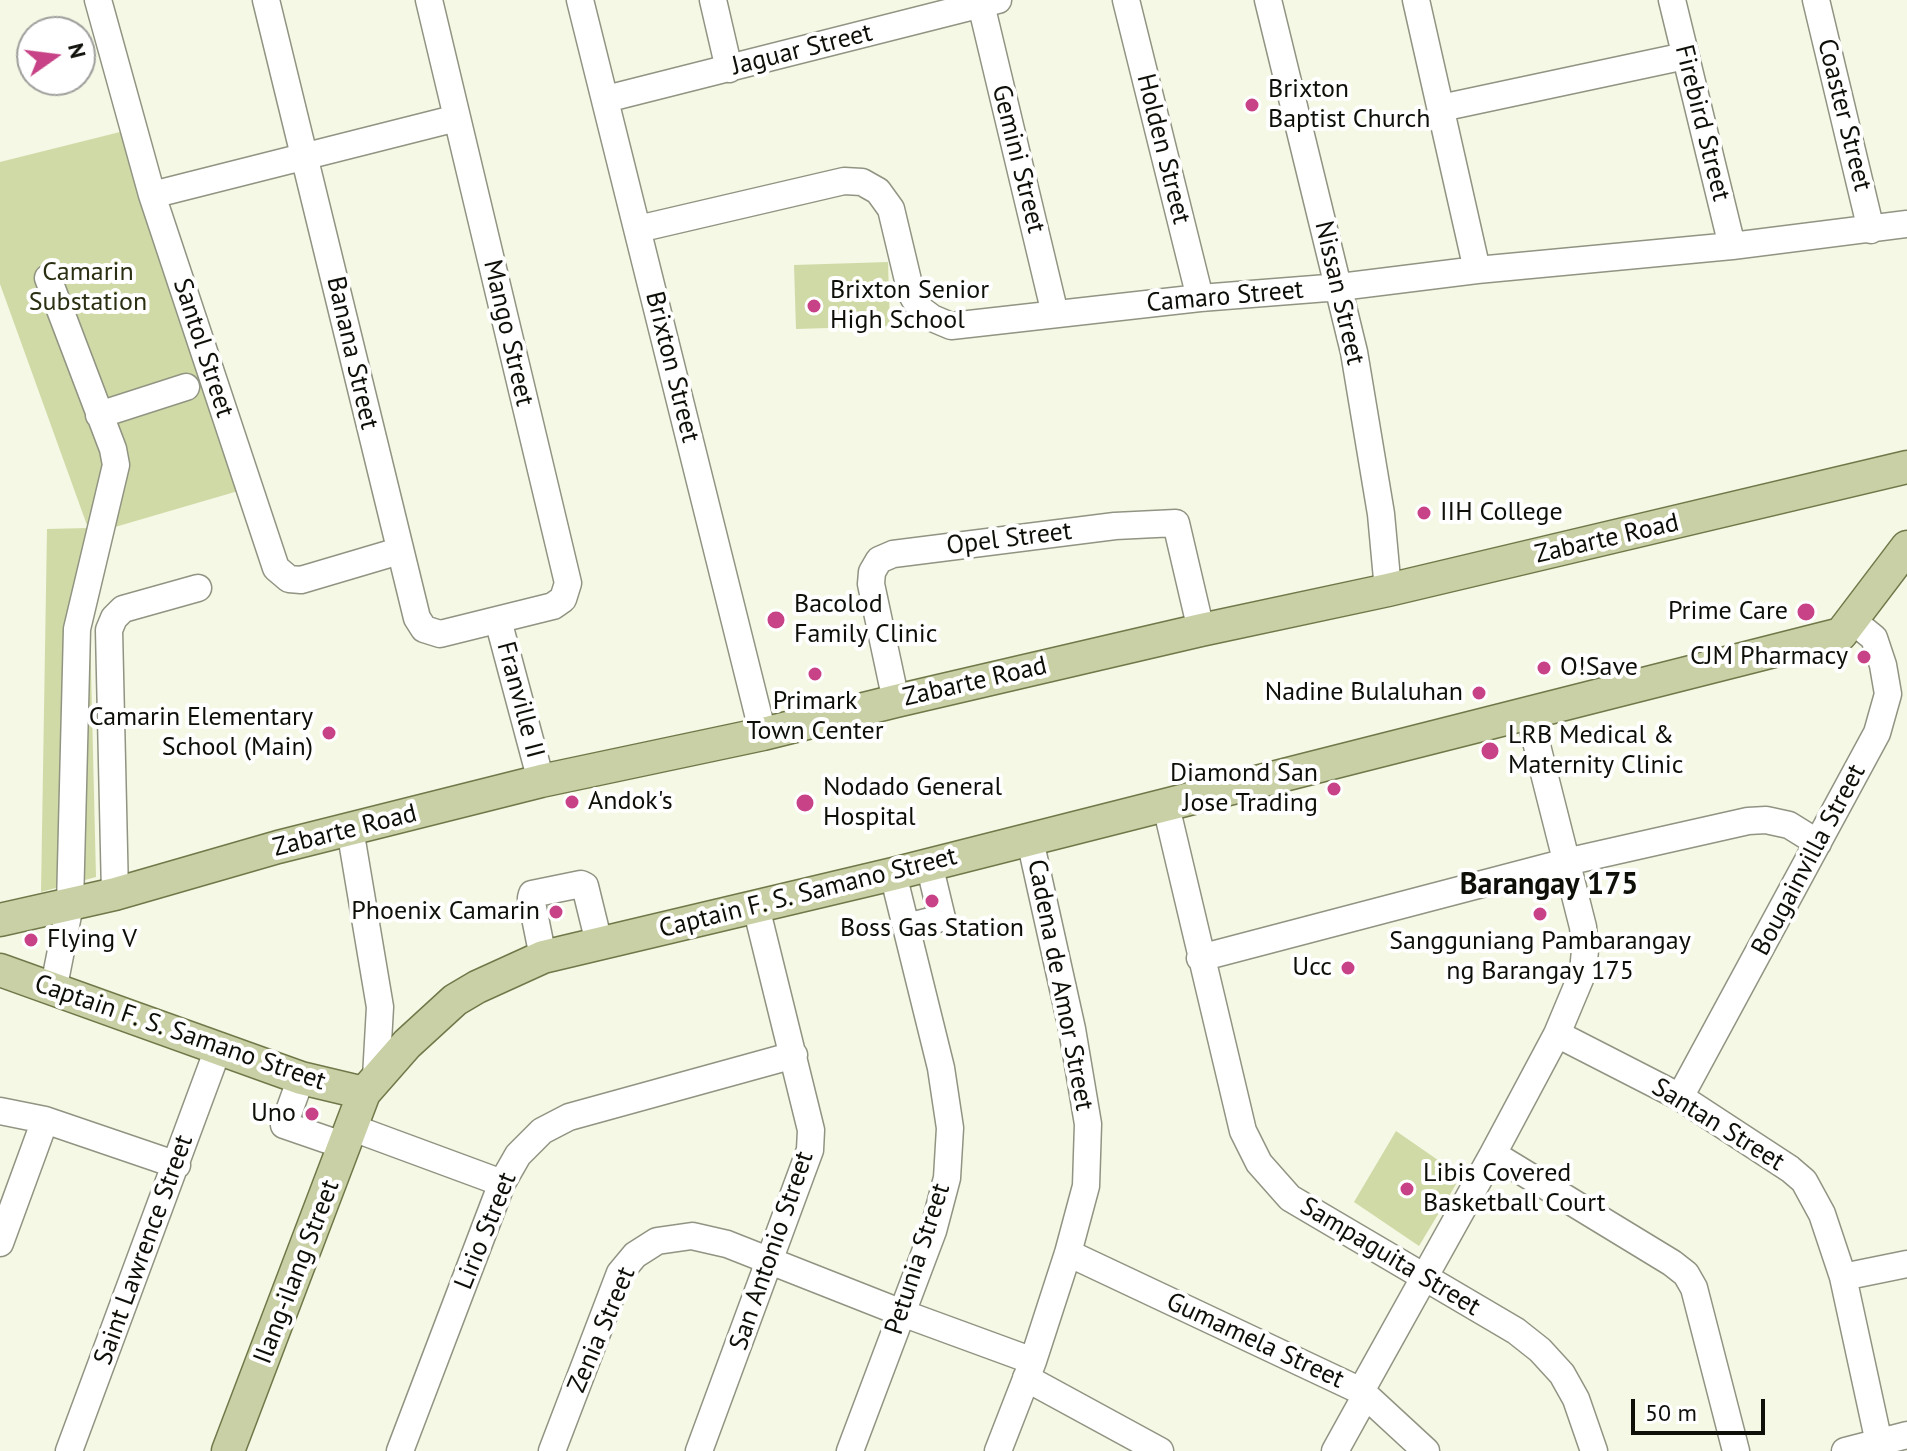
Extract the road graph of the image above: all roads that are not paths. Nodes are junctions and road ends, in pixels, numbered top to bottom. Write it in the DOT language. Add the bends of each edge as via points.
graph roads {
  1 [pos="98,0"];
  2 [pos="266,0"];
  3 [pos="429,0"];
  4 [pos="580,0"];
  5 [pos="713,0"];
  6 [pos="1126,0"];
  7 [pos="1268,0"];
  8 [pos="1416,0"];
  9 [pos="1672,0"];
  10 [pos="1816,0"];
  11 [pos="990,2"];
  12 [pos="1685,56"];
  13 [pos="729,69"];
  14 [pos="606,99"];
  15 [pos="1441,108"];
  16 [pos="457,118"];
  17 [pos="304,156"];
  18 [pos="152,195"];
  19 [pos="1907,224"];
  20 [pos="638,229"];
  21 [pos="1871,230"];
  22 [pos="1732,246"];
  23 [pos="1477,270"];
  24 [pos="48,278"];
  25 [pos="1340,287"];
  26 [pos="1200,298"];
  27 [pos="1055,314"];
  28 [pos="186,387"];
  29 [pos="99,415"];
  30 [pos="1906,472"];
  31 [pos="1907,547"];
  32 [pos="399,551"];
  33 [pos="198,588"];
  34 [pos="1388,590"];
  35 [pos="498,620"];
  36 [pos="1853,621"];
  37 [pos="1201,630"];
  38 [pos="896,701"];
  39 [pos="1529,714"];
  40 [pos="763,734"];
  41 [pos="541,781"];
  42 [pos="1166,806"];
  43 [pos="350,829"];
  44 [pos="1030,840"];
  45 [pos="1818,843"];
  46 [pos="1566,862"];
  47 [pos="932,876"];
  48 [pos="896,886"];
  49 [pos="115,894"];
  50 [pos="70,905"];
  51 [pos="756,907"];
  52 [pos="0,920"];
  53 [pos="906,927"];
  54 [pos="599,943"];
  55 [pos="543,957"];
  56 [pos="1200,958"];
  57 [pos="0,970"];
  58 [pos="53,991"];
  59 [pos="380,1007"];
  60 [pos="1557,1034"];
  61 [pos="407,1044"];
  62 [pos="218,1049"];
  63 [pos="794,1055"];
  64 [pos="301,1078"];
  65 [pos="370,1085"];
  66 [pos="1680,1097"];
  67 [pos="0,1111"];
  68 [pos="45,1120"];
  69 [pos="349,1137"];
  70 [pos="1493,1154"];
  71 [pos="177,1165"];
  72 [pos="502,1183"];
  73 [pos="0,1243"];
  74 [pos="1068,1253"];
  75 [pos="771,1262"];
  76 [pos="1907,1264"];
  77 [pos="1843,1277"];
  78 [pos="1426,1279"];
  79 [pos="902,1313"];
  80 [pos="1030,1369"];
  81 [pos="1364,1393"];
  82 [pos="1907,1435"];
  83 [pos="1879,1443"];
  84 [pos="69,1451"];
  85 [pos="228,1451"];
  86 [pos="400,1451"];
  87 [pos="552,1451"];
  88 [pos="699,1451"];
  89 [pos="850,1451"];
  90 [pos="998,1451"];
  91 [pos="1160,1451"];
  92 [pos="1335,1451"];
  93 [pos="1426,1451"];
  94 [pos="1594,1451"];
  95 [pos="1736,1451"];
  96 [pos="1845,1451"];
  1 -- 18 [label="street, Santol Street"];
  2 -- 17 [label="street, Banana Street"];
  3 -- 16 [label="street, Mango Street"];
  4 -- 14 [label="street, Brixton Street"];
  5 -- 13 [label="street"];
  6 -- 26 [label="street, Holden Street"];
  7 -- 25 [label="street, Nissan Street"];
  8 -- 15 [label="street"];
  9 -- 12 [label="street, Firebird Street"];
  10 -- 21 [label="street, Coaster Street"];
  11 -- 13 [label="street, Jaguar Street"];
  11 -- 27 [label="street, Gemini Street"];
  12 -- 15 [label="street"];
  12 -- 22 [label="street, Firebird Street"];
  13 -- 14 [label="street, Jaguar Street"];
  14 -- 20 [label="street, Brixton Street"];
  15 -- 23 [label="street"];
  16 -- 17 [label="street"];
  16 -- 35 [label="street, Mango Street" via="568,583 563,599 553,606"];
  17 -- 18 [label="street"];
  17 -- 32 [label="street, Banana Street"];
  18 -- 32 [label="street, Santol Street" via="276,568 289,579 301,580"];
  19 -- 21 [label="street, Camaro Street"];
  20 -- 27 [label="street, Camaro Street" via="844,181 862,182 878,191 891,209 911,293 932,318 951,326"];
  20 -- 40 [label="street, Brixton Street"];
  21 -- 22 [label="street, Camaro Street"];
  22 -- 23 [label="street, Camaro Street"];
  23 -- 25 [label="street, Camaro Street"];
  24 -- 29 [label="street"];
  25 -- 26 [label="street, Camaro Street"];
  25 -- 34 [label="street, Nissan Street" via="1371,443"];
  26 -- 27 [label="street, Camaro Street"];
  28 -- 29 [label="street"];
  29 -- 50 [label="street" via="116,465 77,629"];
  30 -- 34 [label="main road, Zabarte Road"];
  31 -- 36 [label="main road, Captain F. S. Samano Street"];
  32 -- 35 [label="street, Banana Street" via="424,629 444,633"];
  33 -- 49 [label="street" via="123,609 109,630"];
  34 -- 37 [label="main road, Zabarte Road"];
  35 -- 41 [label="street, Franville II"];
  36 -- 39 [label="main road, Captain F. S. Samano Street" via="1841,634"];
  36 -- 45 [label="street, Bougainvilla Street" via="1874,638 1888,694 1877,733"];
  37 -- 38 [label="main road, Zabarte Road"];
  37 -- 38 [label="street, Opel Street" via="1176,523 893,554 879,560 871,584"];
  38 -- 40 [label="main road, Zabarte Road"];
  39 -- 42 [label="main road, Captain F. S. Samano Street"];
  39 -- 46 [label="street"];
  40 -- 41 [label="main road, Zabarte Road"];
  41 -- 43 [label="main road, Zabarte Road"];
  42 -- 44 [label="main road, Captain F. S. Samano Street"];
  42 -- 56 [label="street, Sampaguita Street"];
  43 -- 49 [label="main road, Zabarte Road"];
  43 -- 59 [label="street"];
  44 -- 47 [label="main road, Captain F. S. Samano Street"];
  44 -- 74 [label="street, Cadena de Amor Street" via="1088,1124 1086,1186"];
  45 -- 46 [label="street" via="1789,825 1757,820"];
  45 -- 66 [label="street, Bougainvilla Street"];
  46 -- 56 [label="street"];
  46 -- 60 [label="street" via="1583,927 1585,962"];
  47 -- 48 [label="main road, Captain F. S. Samano Street"];
  47 -- 53 [label="street" via="942,918"];
  48 -- 51 [label="main road, Captain F. S. Samano Street"];
  48 -- 53 [label="street, Petunia Street"];
  49 -- 50 [label="main road, Zabarte Road"];
  50 -- 52 [label="main road, Zabarte Road"];
  50 -- 58 [label="street"];
  51 -- 54 [label="main road, Captain F. S. Samano Street"];
  51 -- 63 [label="street, San Antonio Street"];
  53 -- 79 [label="street, Petunia Street" via="941,1068 950,1128 944,1191"];
  54 -- 55 [label="main road, Captain F. S. Samano Street"];
  54 -- 55 [label="street" via="585,886 532,894"];
  55 -- 61 [label="main road, Captain F. S. Samano Street" via="455,1000"];
  56 -- 78 [label="street, Sampaguita Street" via="1243,1131 1259,1163 1290,1198"];
  57 -- 58 [label="main road, Captain F. S. Samano Street"];
  58 -- 62 [label="main road, Captain F. S. Samano Street"];
  59 -- 61 [label="street"];
  59 -- 65 [label="street"];
  60 -- 66 [label="street, Santan Street"];
  60 -- 70 [label="street"];
  61 -- 65 [label="main road, Captain F. S. Samano Street"];
  62 -- 64 [label="main road, Captain F. S. Samano Street"];
  62 -- 71 [label="street, Saint Lawrence Street"];
  63 -- 72 [label="street, Lirio Street" via="569,1117 542,1131 518,1155"];
  63 -- 75 [label="street, San Antonio Street" via="811,1130 810,1150"];
  64 -- 65 [label="main road, Captain F. S. Samano Street"];
  64 -- 69 [label="street" via="284,1125"];
  65 -- 69 [label="main road, Ilang-ilang Street"];
  66 -- 77 [label="street, Santan Street" via="1804,1181 1822,1214"];
  67 -- 68 [label="street"];
  68 -- 71 [label="street"];
  68 -- 73 [label="street"];
  69 -- 72 [label="street"];
  69 -- 85 [label="main road, Ilang-ilang Street"];
  70 -- 78 [label="street"];
  70 -- 95 [label="street" via="1686,1274"];
  71 -- 84 [label="street, Saint Lawrence Street"];
  72 -- 86 [label="street, Lirio Street"];
  74 -- 80 [label="street, Cadena de Amor Street"];
  74 -- 81 [label="street, Gumamela Street"];
  75 -- 79 [label="street, Zenia Street"];
  75 -- 87 [label="street, Zenia Street" via="692,1236 657,1241 635,1255 620,1273"];
  75 -- 88 [label="street, San Antonio Street"];
  76 -- 77 [label="street"];
  77 -- 83 [label="street, Santan Street"];
  78 -- 81 [label="street"];
  78 -- 94 [label="street, Sampaguita Street" via="1540,1350 1576,1399"];
  79 -- 80 [label="street, Zenia Street"];
  79 -- 89 [label="street, Petunia Street"];
  80 -- 90 [label="street, Cadena de Amor Street"];
  80 -- 91 [label="street, Zenia Street"];
  81 -- 92 [label="street"];
  81 -- 93 [label="street, Gumamela Street"];
  82 -- 83 [label="street"];
  83 -- 96 [label="street"];
}
